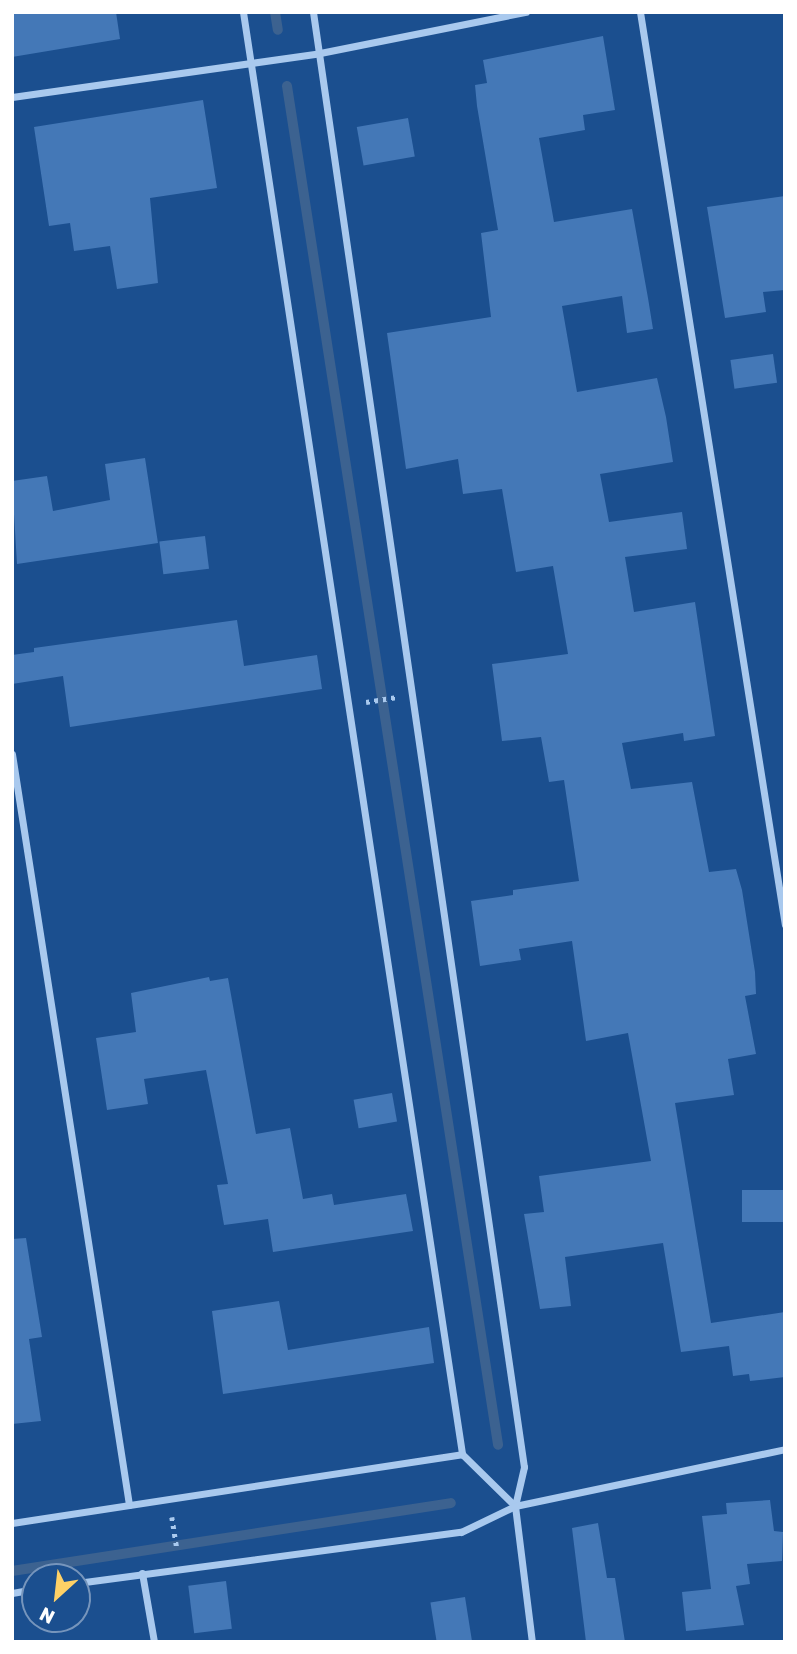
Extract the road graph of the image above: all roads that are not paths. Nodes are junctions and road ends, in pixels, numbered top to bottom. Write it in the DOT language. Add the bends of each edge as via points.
graph roads {
  1 [pos="243,12"];
  2 [pos="313,12"];
  3 [pos="526,12"];
  4 [pos="640,12"];
  5 [pos="320,53"];
  6 [pos="250,63"];
  7 [pos="12,96"];
  8 [pos="12,754"];
  9 [pos="785,925"];
  10 [pos="785,1449"];
  11 [pos="462,1454"];
  12 [pos="129,1505"];
  13 [pos="514,1506"];
  14 [pos="12,1523"];
  15 [pos="142,1573"];
  16 [pos="91,1581"];
  17 [pos="154,1642"];
  18 [pos="532,1642"];
  1 -- 6 [label="street"];
  2 -- 5 [label="street"];
  3 -- 5 [label="street"];
  4 -- 9 [label="street"];
  5 -- 6 [label="street"];
  5 -- 13 [label="street" via="524,1466"];
  6 -- 7 [label="street"];
  6 -- 11 [label="street"];
  8 -- 12 [label="street"];
  10 -- 13 [label="street"];
  11 -- 12 [label="street"];
  11 -- 13 [label="street"];
  12 -- 14 [label="street"];
  13 -- 15 [label="street" via="461,1532"];
  13 -- 18 [label="street"];
  15 -- 16 [label="street"];
  15 -- 17 [label="street"];
}
